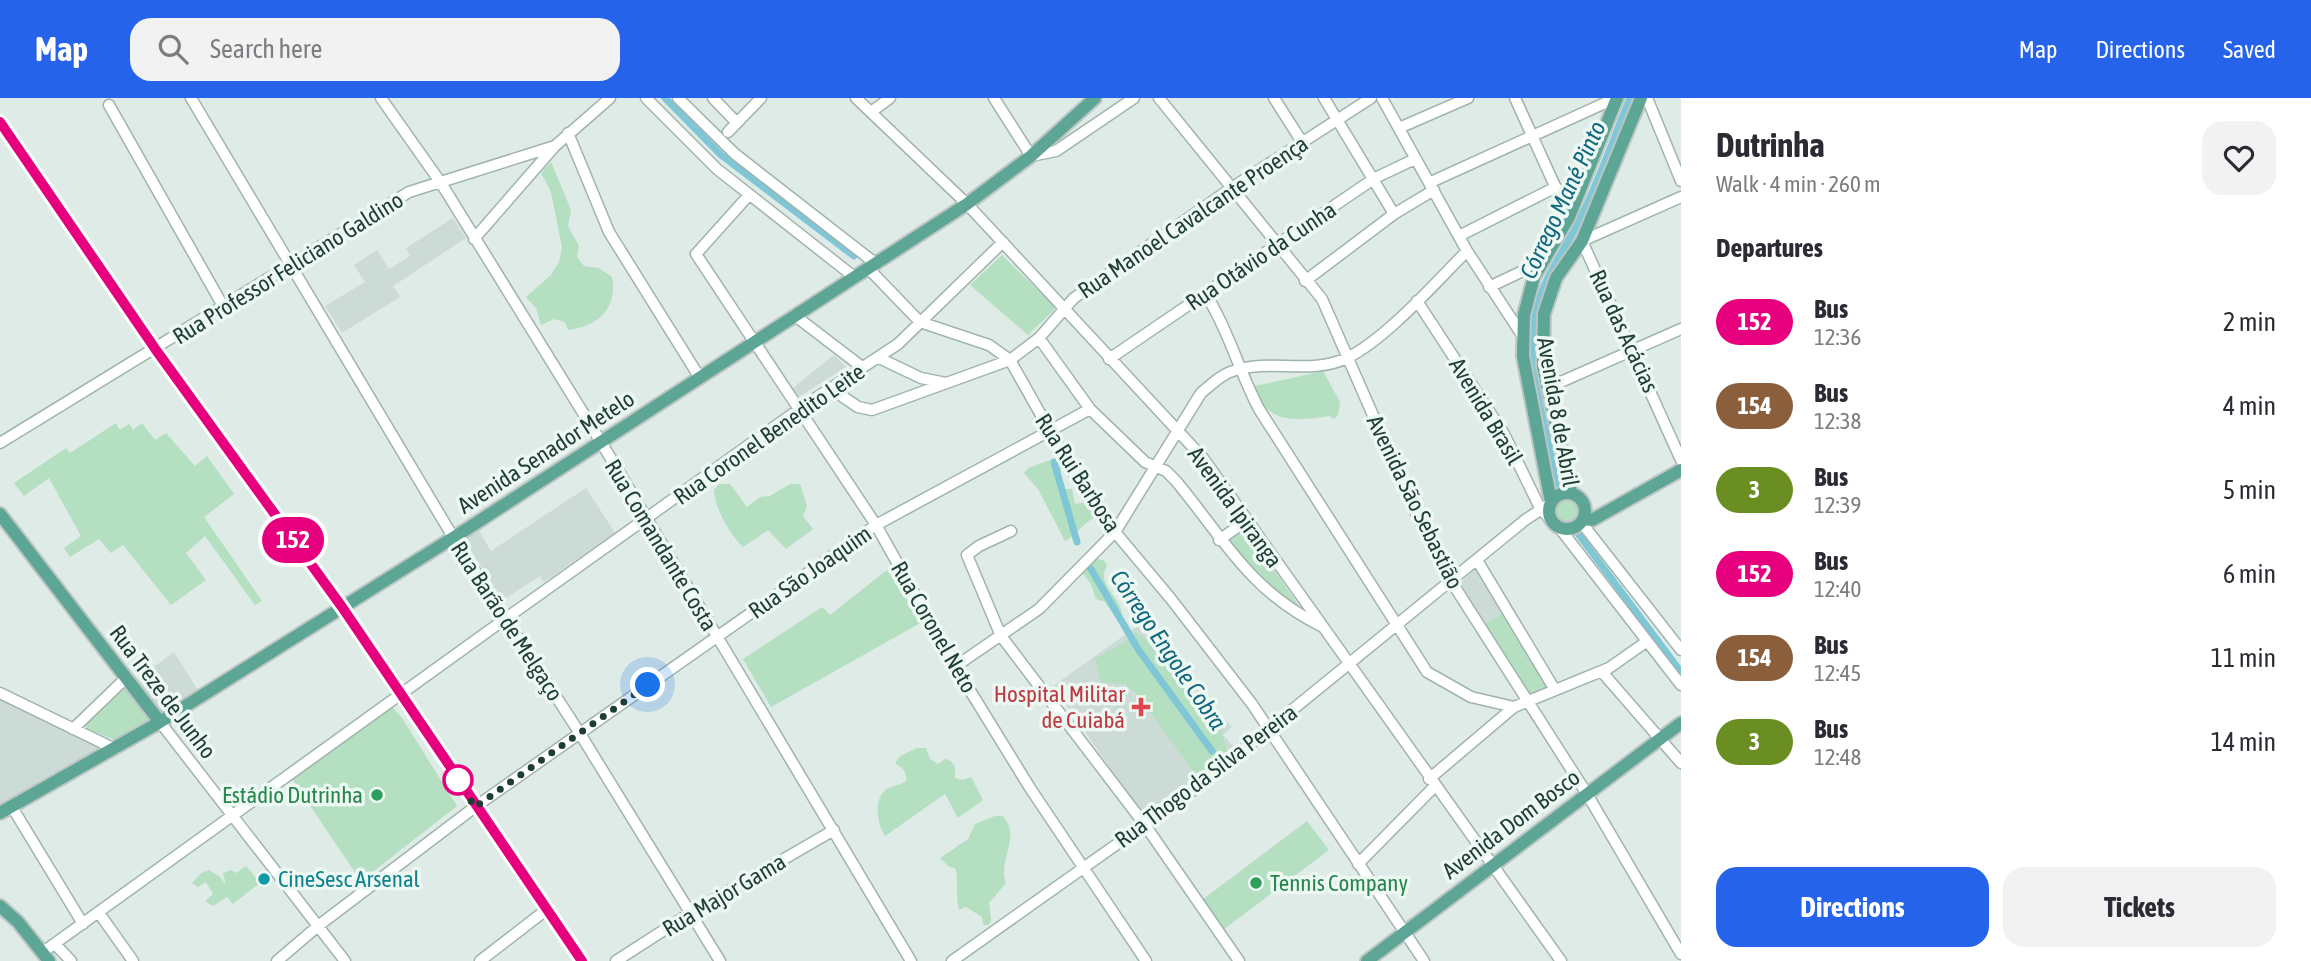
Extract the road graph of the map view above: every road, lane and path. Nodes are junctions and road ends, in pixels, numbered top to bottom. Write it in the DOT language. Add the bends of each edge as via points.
graph roads {
  1 [pos="191,98"];
  2 [pos="381,98"];
  3 [pos="610,98"];
  4 [pos="646,98"];
  5 [pos="678,98"];
  6 [pos="713,98"];
  7 [pos="856,98"];
  8 [pos="890,98"];
  9 [pos="1095,98"];
  10 [pos="1134,98"];
  11 [pos="1159,98"];
  12 [pos="1274,98"];
  13 [pos="1324,98"];
  14 [pos="1371,98"];
  15 [pos="1382,98"];
  16 [pos="1468,98"];
  17 [pos="1515,98"];
  18 [pos="1616,98"];
  19 [pos="1642,98"];
  20 [pos="1647,98"];
  21 [pos="755,100"];
  22 [pos="1000,100"];
  23 [pos="109,105"];
  24 [pos="870,112"];
  25 [pos="1338,120"];
  26 [pos="0,122"];
  27 [pos="737,123"];
  28 [pos="1399,128"];
  29 [pos="729,132"];
  30 [pos="568,134"];
  31 [pos="1532,135"];
  32 [pos="1302,142"];
  33 [pos="555,146"];
  34 [pos="1031,156"];
  35 [pos="1415,159"];
  36 [pos="1376,178"];
  37 [pos="1597,181"];
  38 [pos="1681,181"];
  39 [pos="441,183"];
  40 [pos="1432,186"];
  41 [pos="1233,187"];
  42 [pos="1556,187"];
  43 [pos="749,195"];
  44 [pos="1681,197"];
  45 [pos="967,204"];
  46 [pos="1394,214"];
  47 [pos="1569,218"];
  48 [pos="1459,236"];
  49 [pos="474,239"];
  50 [pos="1582,241"];
  51 [pos="1003,242"];
  52 [pos="1276,246"];
  53 [pos="1467,251"];
  54 [pos="1542,262"];
  55 [pos="290,264"];
  56 [pos="871,265"];
  57 [pos="853,276"];
  58 [pos="1305,281"];
  59 [pos="1489,287"];
  60 [pos="1205,293"];
  61 [pos="1417,301"];
  62 [pos="223,306"];
  63 [pos="1064,309"];
  64 [pos="794,315"];
  65 [pos="920,322"];
  66 [pos="1681,329"];
  67 [pos="1522,335"];
  68 [pos="1039,338"];
  69 [pos="753,341"];
  70 [pos="156,350"];
  71 [pos="1633,350"];
  72 [pos="1348,357"];
  73 [pos="879,358"];
  74 [pos="1109,359"];
  75 [pos="1010,360"];
  76 [pos="862,368"];
  77 [pos="1238,369"];
  78 [pos="700,378"];
  79 [pos="950,383"];
  80 [pos="831,388"];
  81 [pos="1547,388"];
  82 [pos="1090,409"];
  83 [pos="798,410"];
  84 [pos="1048,431"];
  85 [pos="1177,431"];
  86 [pos="601,442"];
  87 [pos="0,443"];
  88 [pos="1681,460"];
  89 [pos="1156,467"];
  90 [pos="1681,470"];
  91 [pos="1576,497"];
  92 [pos="1620,502"];
  93 [pos="1547,505"];
  94 [pos="0,514"];
  95 [pos="647,520"];
  96 [pos="1525,520"];
  97 [pos="1246,521"];
  98 [pos="1555,523"];
  99 [pos="1586,523"];
  100 [pos="876,525"];
  101 [pos="1011,531"];
  102 [pos="1115,532"];
  103 [pos="453,537"];
  104 [pos="1219,540"];
  105 [pos="1477,560"];
  106 [pos="1451,581"];
  107 [pos="342,607"];
  108 [pos="505,618"];
  109 [pos="1397,625"];
  110 [pos="1322,626"];
  111 [pos="1001,636"];
  112 [pos="717,638"];
  113 [pos="1646,642"];
  114 [pos="1681,650"];
  115 [pos="1348,665"];
  116 [pos="956,666"];
  117 [pos="1602,672"];
  118 [pos="127,677"];
  119 [pos="1681,685"];
  120 [pos="1555,690"];
  121 [pos="0,693"];
  122 [pos="400,693"];
  123 [pos="1527,702"];
  124 [pos="1514,707"];
  125 [pos="160,722"];
  126 [pos="1681,723"];
  127 [pos="73,729"];
  128 [pos="1268,730"];
  129 [pos="579,732"];
  130 [pos="1660,738"];
  131 [pos="115,748"];
  132 [pos="1681,763"];
  133 [pos="1431,783"];
  134 [pos="1587,794"];
  135 [pos="475,807"];
  136 [pos="6,810"];
  137 [pos="231,815"];
  138 [pos="1145,825"];
  139 [pos="834,830"];
  140 [pos="1359,863"];
  141 [pos="1491,866"];
  142 [pos="1082,869"];
  143 [pos="0,906"];
  144 [pos="547,910"];
  145 [pos="99,913"];
  146 [pos="689,914"];
  147 [pos="83,924"];
  148 [pos="318,926"];
  149 [pos="1403,932"];
  150 [pos="55,944"];
  151 [pos="1681,954"];
  152 [pos="46,956"];
  153 [pos="71,961"];
  154 [pos="133,961"];
  155 [pos="277,961"];
  156 [pos="345,961"];
  157 [pos="480,961"];
  158 [pos="582,961"];
  159 [pos="616,961"];
  160 [pos="720,961"];
  161 [pos="911,961"];
  162 [pos="952,961"];
  163 [pos="1146,961"];
  164 [pos="1239,961"];
  165 [pos="1367,961"];
  166 [pos="1424,961"];
  167 [pos="1561,961"];
  1 -- 55 [label="street, Rua Barão de Melgaço"];
  2 -- 39 [label="street, Rua Comandante Costa"];
  3 -- 30 [label="street"];
  4 -- 43 [label="street" via="695,149"];
  5 -- 56 [label="street" via="735,154"];
  6 -- 27 [label="street"];
  7 -- 24 [label="street, Avenida Ipiranga"];
  8 -- 24 [label="street"];
  9 -- 34 [label="main road, Avenida Senador Metelo"];
  10 -- 34 [label="street" via="1056,151"];
  11 -- 41 [label="street, Avenida São Sebastião"];
  12 -- 32 [label="street"];
  13 -- 25 [label="street"];
  14 -- 25 [label="street, Rua Manoel Cavalcante Proença"];
  15 -- 28 [label="street"];
  16 -- 28 [label="street"];
  17 -- 31 [label="street"];
  18 -- 31 [label="street"];
  18 -- 37 [label="main road, Avenida 8 de Abril"];
  19 -- 37 [label="main road, Avenida 8 de Abril"];
  20 -- 38 [label="street"];
  21 -- 27 [label="street"];
  22 -- 34 [label="street"];
  23 -- 62 [label="street"];
  24 -- 45 [label="street, Avenida Ipiranga"];
  25 -- 32 [label="street, Rua Manoel Cavalcante Proença"];
  25 -- 36 [label="street"];
  26 -- 70 [label="street"];
  27 -- 29 [label="street"];
  28 -- 35 [label="street"];
  30 -- 33 [label="street"];
  30 -- 78 [label="street" via="609,232"];
  31 -- 40 [label="street"];
  31 -- 42 [label="street"];
  32 -- 41 [label="street, Rua Manoel Cavalcante Proença"];
  33 -- 39 [label="street, Rua Professor Feliciano Galdino"];
  33 -- 49 [label="street"];
  34 -- 45 [label="main road, Avenida Senador Metelo"];
  35 -- 36 [label="street, Rua Otávio da Cunha"];
  35 -- 40 [label="street"];
  36 -- 46 [label="street"];
  36 -- 52 [label="street, Rua Otávio da Cunha"];
  37 -- 47 [label="main road, Avenida 8 de Abril"];
  37 -- 50 [label="main road, Avenida 8 de Abril"];
  39 -- 49 [label="street, Rua Comandante Costa"];
  39 -- 55 [label="street, Rua Professor Feliciano Galdino" via="409,192"];
  40 -- 46 [label="street"];
  40 -- 48 [label="street"];
  41 -- 52 [label="street, Avenida São Sebastião"];
  41 -- 63 [label="street, Rua Manoel Cavalcante Proença"];
  42 -- 47 [label="street"];
  42 -- 48 [label="street"];
  43 -- 57 [label="street"];
  43 -- 69 [label="street, Rua Coronel Neto" via="695,254"];
  44 -- 50 [label="street"];
  45 -- 51 [label="street, Avenida Ipiranga"];
  45 -- 56 [label="main road, Avenida Senador Metelo"];
  46 -- 58 [label="street"];
  47 -- 54 [label="main road, Avenida 8 de Abril"];
  48 -- 53 [label="street"];
  49 -- 86 [label="street, Rua Comandante Costa"];
  50 -- 71 [label="street, Rua das Acácias"];
  50 -- 81 [label="main road, Avenida 8 de Abril" via="1547,300 1542,341"];
  51 -- 63 [label="street, Avenida Ipiranga"];
  51 -- 65 [label="street, Rua Coronel Benedito Leite"];
  52 -- 58 [label="street, Avenida São Sebastião"];
  52 -- 60 [label="street, Rua Otávio da Cunha"];
  53 -- 59 [label="street"];
  53 -- 61 [label="street"];
  54 -- 59 [label="street"];
  54 -- 67 [label="main road, Avenida 8 de Abril" via="1528,293"];
  55 -- 62 [label="street, Rua Professor Feliciano Galdino"];
  55 -- 103 [label="street, Rua Barão de Melgaço"];
  56 -- 57 [label="main road, Avenida Senador Metelo"];
  56 -- 65 [label="street"];
  57 -- 64 [label="main road, Avenida Senador Metelo"];
  58 -- 72 [label="street, Avenida São Sebastião" via="1322,299"];
  59 -- 67 [label="street"];
  60 -- 74 [label="street, Rua Otávio da Cunha"];
  60 -- 77 [label="street" via="1226,327"];
  61 -- 72 [label="street"];
  61 -- 93 [label="street, Avenida Brasil"];
  62 -- 70 [label="street, Rua Professor Feliciano Galdino"];
  63 -- 68 [label="street, Rua Manoel Cavalcante Proença"];
  63 -- 74 [label="street, Avenida Ipiranga"];
  64 -- 69 [label="main road, Avenida Senador Metelo"];
  64 -- 76 [label="street"];
  65 -- 73 [label="street, Rua Coronel Benedito Leite"];
  65 -- 75 [label="street" via="989,345"];
  66 -- 71 [label="street"];
  67 -- 93 [label="main road, Avenida 8 de Abril"];
  68 -- 75 [label="street, Rua Manoel Cavalcante Proença"];
  68 -- 82 [label="street"];
  69 -- 78 [label="main road, Avenida Senador Metelo"];
  69 -- 83 [label="street, Rua Coronel Neto"];
  70 -- 87 [label="street, Rua Professor Feliciano Galdino"];
  70 -- 107 [label="street"];
  71 -- 81 [label="street"];
  71 -- 88 [label="street, Rua das Acácias"];
  72 -- 77 [label="street" via="1303,369"];
  72 -- 106 [label="street, Avenida São Sebastião"];
  73 -- 76 [label="street, Rua Coronel Benedito Leite"];
  73 -- 79 [label="street" via="921,378"];
  74 -- 85 [label="street, Avenida Ipiranga"];
  75 -- 79 [label="street, Rua Manoel Cavalcante Proença"];
  75 -- 84 [label="street, Rua Rui Barbosa"];
  76 -- 80 [label="street, Rua Coronel Benedito Leite"];
  77 -- 85 [label="street" via="1201,393"];
  77 -- 109 [label="street"];
  78 -- 86 [label="main road, Avenida Senador Metelo"];
  79 -- 80 [label="street, Rua Manoel Cavalcante Proença" via="868,411"];
  80 -- 83 [label="street, Rua Coronel Benedito Leite"];
  81 -- 91 [label="main road, Avenida 8 de Abril"];
  82 -- 84 [label="street, Rua São Joaquim"];
  82 -- 89 [label="street" via="1145,462"];
  83 -- 95 [label="street, Rua Coronel Benedito Leite"];
  83 -- 100 [label="street, Rua Coronel Neto"];
  84 -- 100 [label="street, Rua São Joaquim"];
  84 -- 102 [label="street, Rua Rui Barbosa"];
  85 -- 89 [label="street"];
  85 -- 97 [label="street, Avenida Ipiranga" via="1203,458"];
  86 -- 95 [label="street, Rua Comandante Costa"];
  86 -- 103 [label="main road, Avenida Senador Metelo"];
  89 -- 102 [label="street"];
  89 -- 104 [label="street" via="1176,481"];
  90 -- 92 [label="main road"];
  91 -- 92 [label="main road" via="1597,506"];
  91 -- 93 [label="main road" via="1558,495"];
  91 -- 99 [label="main road" via="1585,510"];
  92 -- 99 [label="main road"];
  93 -- 96 [label="street, Rua Thogo da Silva Pereira"];
  93 -- 98 [label="main road"];
  94 -- 118 [label="main road, Rua Treze de Junho"];
  95 -- 108 [label="street, Rua Coronel Benedito Leite"];
  95 -- 112 [label="street, Rua Comandante Costa"];
  96 -- 98 [label="street"];
  96 -- 105 [label="street, Rua Thogo da Silva Pereira"];
  97 -- 104 [label="street"];
  97 -- 110 [label="street, Avenida Ipiranga"];
  98 -- 99 [label="main road" via="1570,528"];
  98 -- 113 [label="street"];
  99 -- 114 [label="street"];
  100 -- 112 [label="street, Rua São Joaquim"];
  100 -- 116 [label="street, Rua Coronel Neto"];
  101 -- 111 [label="street" via="967,555"];
  102 -- 111 [label="street" via="1072,579"];
  102 -- 128 [label="street, Rua Rui Barbosa"];
  103 -- 107 [label="main road, Avenida Senador Metelo"];
  103 -- 108 [label="street, Rua Barão de Melgaço"];
  104 -- 110 [label="street" via="1265,589"];
  105 -- 106 [label="street, Rua Thogo da Silva Pereira"];
  105 -- 120 [label="street"];
  106 -- 109 [label="street, Rua Thogo da Silva Pereira"];
  106 -- 123 [label="street, Avenida São Sebastião"];
  107 -- 122 [label="street"];
  107 -- 125 [label="main road, Avenida Senador Metelo"];
  108 -- 122 [label="street, Rua Coronel Benedito Leite"];
  108 -- 129 [label="street, Rua Barão de Melgaço"];
  109 -- 115 [label="street, Rua Thogo da Silva Pereira"];
  109 -- 124 [label="street" via="1432,676 1482,701"];
  110 -- 115 [label="street, Avenida Ipiranga"];
  111 -- 116 [label="street"];
  111 -- 138 [label="street"];
  112 -- 129 [label="street, Rua São Joaquim"];
  112 -- 139 [label="street, Rua Comandante Costa"];
  113 -- 117 [label="street"];
  113 -- 119 [label="street"];
  115 -- 128 [label="street, Rua Thogo da Silva Pereira"];
  115 -- 133 [label="street, Avenida Ipiranga"];
  116 -- 142 [label="street, Rua Coronel Neto"];
  117 -- 120 [label="street"];
  117 -- 130 [label="street"];
  118 -- 125 [label="main road, Rua Treze de Junho"];
  118 -- 127 [label="street"];
  120 -- 123 [label="street"];
  121 -- 127 [label="street"];
  122 -- 135 [label="street"];
  122 -- 137 [label="street, Rua Coronel Benedito Leite"];
  123 -- 124 [label="street"];
  123 -- 134 [label="street, Avenida São Sebastião"];
  124 -- 133 [label="street"];
  125 -- 131 [label="main road, Avenida Senador Metelo"];
  125 -- 137 [label="street, Rua Treze de Junho"];
  126 -- 130 [label="main road, Avenida Dom Bosco"];
  127 -- 131 [label="street"];
  128 -- 138 [label="street, Rua Thogo da Silva Pereira"];
  128 -- 140 [label="street, Rua Rui Barbosa"];
  129 -- 135 [label="street, Rua São Joaquim"];
  129 -- 146 [label="street, Rua Barão de Melgaço"];
  130 -- 132 [label="street"];
  130 -- 134 [label="main road, Avenida Dom Bosco"];
  131 -- 136 [label="main road, Avenida Senador Metelo"];
  133 -- 140 [label="street"];
  133 -- 141 [label="street, Avenida Ipiranga"];
  134 -- 141 [label="main road, Avenida Dom Bosco"];
  134 -- 151 [label="street, Avenida São Sebastião"];
  135 -- 144 [label="street"];
  135 -- 148 [label="street, Rua São Joaquim"];
  136 -- 147 [label="street"];
  137 -- 145 [label="street, Rua Coronel Benedito Leite"];
  137 -- 148 [label="street, Rua Treze de Junho"];
  138 -- 142 [label="street, Rua Thogo da Silva Pereira"];
  138 -- 164 [label="street"];
  139 -- 146 [label="street, Rua Major Gama"];
  139 -- 161 [label="street, Rua Comandante Costa"];
  140 -- 149 [label="street, Rua Rui Barbosa"];
  141 -- 149 [label="main road, Avenida Dom Bosco"];
  141 -- 167 [label="street, Avenida Ipiranga"];
  142 -- 162 [label="street, Rua Thogo da Silva Pereira"];
  142 -- 163 [label="street, Rua Coronel Neto"];
  143 -- 152 [label="main road"];
  144 -- 157 [label="street"];
  144 -- 158 [label="street"];
  145 -- 147 [label="street, Rua Coronel Benedito Leite"];
  145 -- 154 [label="street"];
  146 -- 159 [label="street, Rua Major Gama"];
  146 -- 160 [label="street, Rua Barão de Melgaço"];
  147 -- 150 [label="street, Rua Coronel Benedito Leite"];
  148 -- 155 [label="street, Rua São Joaquim"];
  148 -- 156 [label="street, Rua Treze de Junho"];
  149 -- 165 [label="main road, Avenida Dom Bosco"];
  149 -- 166 [label="street, Rua Rui Barbosa"];
  150 -- 152 [label="street, Rua Coronel Benedito Leite"];
  150 -- 153 [label="street"];
}
